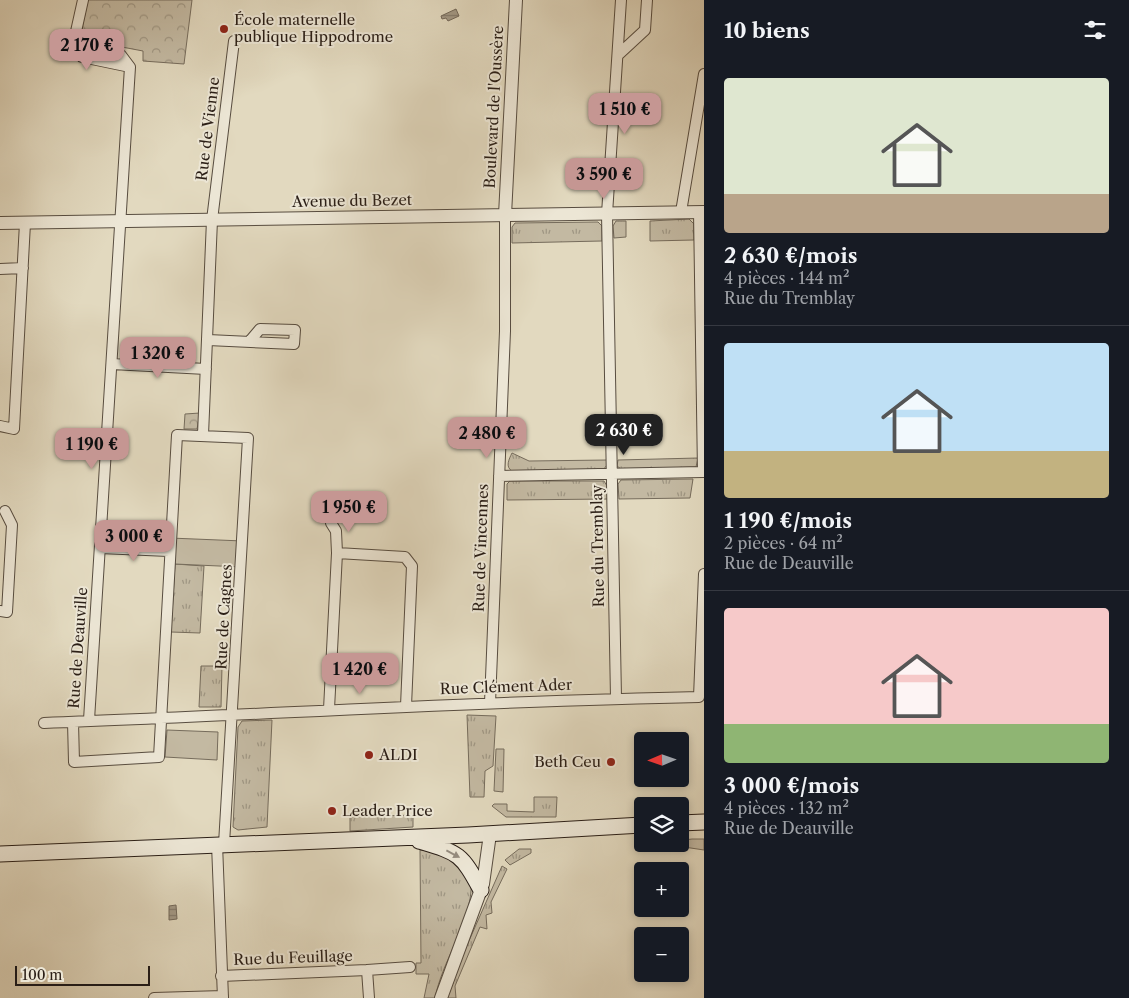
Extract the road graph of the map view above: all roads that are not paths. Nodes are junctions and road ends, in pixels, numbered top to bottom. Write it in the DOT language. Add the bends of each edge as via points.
graph roads {
  1 [pos="83,0"];
  2 [pos="516,0"];
  3 [pos="621,0"];
  4 [pos="647,0"];
  5 [pos="234,41"];
  6 [pos="618,55"];
  7 [pos="704,74"];
  8 [pos="703,89"];
  9 [pos="681,212"];
  10 [pos="701,212"];
  11 [pos="607,214"];
  12 [pos="505,215"];
  13 [pos="212,220"];
  14 [pos="121,221"];
  15 [pos="0,223"];
  16 [pos="25,223"];
  17 [pos="23,268"];
  18 [pos="0,269"];
  19 [pos="208,340"];
  20 [pos="250,342"];
  21 [pos="112,364"];
  22 [pos="206,369"];
  23 [pos="0,426"];
  24 [pos="203,435"];
  25 [pos="703,472"];
  26 [pos="612,474"];
  27 [pos="499,476"];
  28 [pos="5,511"];
  29 [pos="330,522"];
  30 [pos="10,543"];
  31 [pos="100,548"];
  32 [pos="0,549"];
  33 [pos="169,551"];
  34 [pos="337,553"];
  35 [pos="704,574"];
  36 [pos="0,611"];
  37 [pos="616,698"];
  38 [pos="490,703"];
  39 [pos="406,706"];
  40 [pos="328,709"];
  41 [pos="233,715"];
  42 [pos="160,716"];
  43 [pos="89,720"];
  44 [pos="44,722"];
  45 [pos="72,722"];
  46 [pos="704,822"];
  47 [pos="689,823"];
  48 [pos="634,825"];
  49 [pos="490,834"];
  50 [pos="408,838"];
  51 [pos="221,844"];
  52 [pos="0,854"];
  53 [pos="481,890"];
  54 [pos="410,967"];
  55 [pos="367,970"];
  56 [pos="221,976"];
  57 [pos="223,997"];
  58 [pos="154,998"];
  59 [pos="369,998"];
  60 [pos="441,998"];
  1 -- 14 [label="street, Rue de Deauville" via="75,36 86,46 121,54 130,67"];
  2 -- 12 [label="street, Boulevard de l'Oussère"];
  3 -- 6 [label="street, Rue du Tremblay"];
  4 -- 6 [label="street" via="645,30"];
  5 -- 13 [label="street, Rue de Vienne"];
  6 -- 11 [label="street, Rue du Tremblay"];
  7 -- 8 [label="street"];
  8 -- 9 [label="street"];
  9 -- 10 [label="street, Avenue du Bezet"];
  9 -- 11 [label="street, Avenue du Bezet"];
  10 -- 25 [label="street"];
  11 -- 12 [label="street, Avenue du Bezet"];
  11 -- 26 [label="street, Rue du Tremblay"];
  12 -- 13 [label="street, Avenue du Bezet"];
  12 -- 27 [label="street, Rue de Vincennes" via="505,331"];
  13 -- 14 [label="street, Avenue du Bezet"];
  13 -- 19 [label="street, Rue de Vienne"];
  14 -- 16 [label="street, Avenue du Bezet"];
  14 -- 21 [label="street, Rue de Deauville"];
  15 -- 16 [label="street, Avenue du Bezet"];
  16 -- 17 [label="street"];
  17 -- 18 [label="street"];
  17 -- 23 [label="street" via="14,429"];
  19 -- 20 [label="street"];
  19 -- 22 [label="street, Rue de Vienne"];
  21 -- 22 [label="street"];
  21 -- 31 [label="street, Rue de Deauville"];
  22 -- 24 [label="street, Rue de Vienne"];
  24 -- 33 [label="street" via="177,435"];
  24 -- 41 [label="street, Rue de Cagnes" via="248,438"];
  25 -- 26 [label="street"];
  26 -- 27 [label="street"];
  26 -- 37 [label="street, Rue du Tremblay"];
  27 -- 38 [label="street, Rue de Vincennes"];
  28 -- 30 [label="street" via="12,525"];
  29 -- 34 [label="street" via="336,530"];
  30 -- 32 [label="street"];
  30 -- 36 [label="street" via="6,612"];
  31 -- 33 [label="street"];
  31 -- 43 [label="street, Rue de Deauville"];
  33 -- 42 [label="street"];
  34 -- 39 [label="street" via="406,557 412,566"];
  34 -- 40 [label="street"];
  35 -- 37 [label="street, Rue Clément Ader" via="699,697"];
  37 -- 38 [label="street, Rue Clément Ader"];
  38 -- 39 [label="street, Rue Clément Ader"];
  39 -- 40 [label="street, Rue Clément Ader"];
  40 -- 41 [label="street, Rue Clément Ader"];
  41 -- 42 [label="street, Rue Clément Ader"];
  41 -- 51 [label="street, Rue de Cagnes"];
  42 -- 43 [label="street, Rue Clément Ader"];
  42 -- 45 [label="street" via="159,757 74,762"];
  43 -- 45 [label="street, Rue Clément Ader"];
  44 -- 45 [label="street, Rue Clément Ader"];
  46 -- 47 [label="main road"];
  48 -- 49 [label="main road"];
  49 -- 50 [label="main road"];
  49 -- 53 [label="street"];
  50 -- 51 [label="main road"];
  50 -- 53 [label="main road, one-way" via="452,852 465,860"];
  51 -- 52 [label="main road"];
  51 -- 56 [label="street, Rue du Feuillage"];
  53 -- 60 [label="street"];
  54 -- 55 [label="street, Rue du Feuillage"];
  55 -- 56 [label="street, Rue du Feuillage"];
  55 -- 59 [label="street, Rue du Feuillage"];
  56 -- 57 [label="street, Rue du Feuillage"];
  57 -- 58 [label="street"];
}
